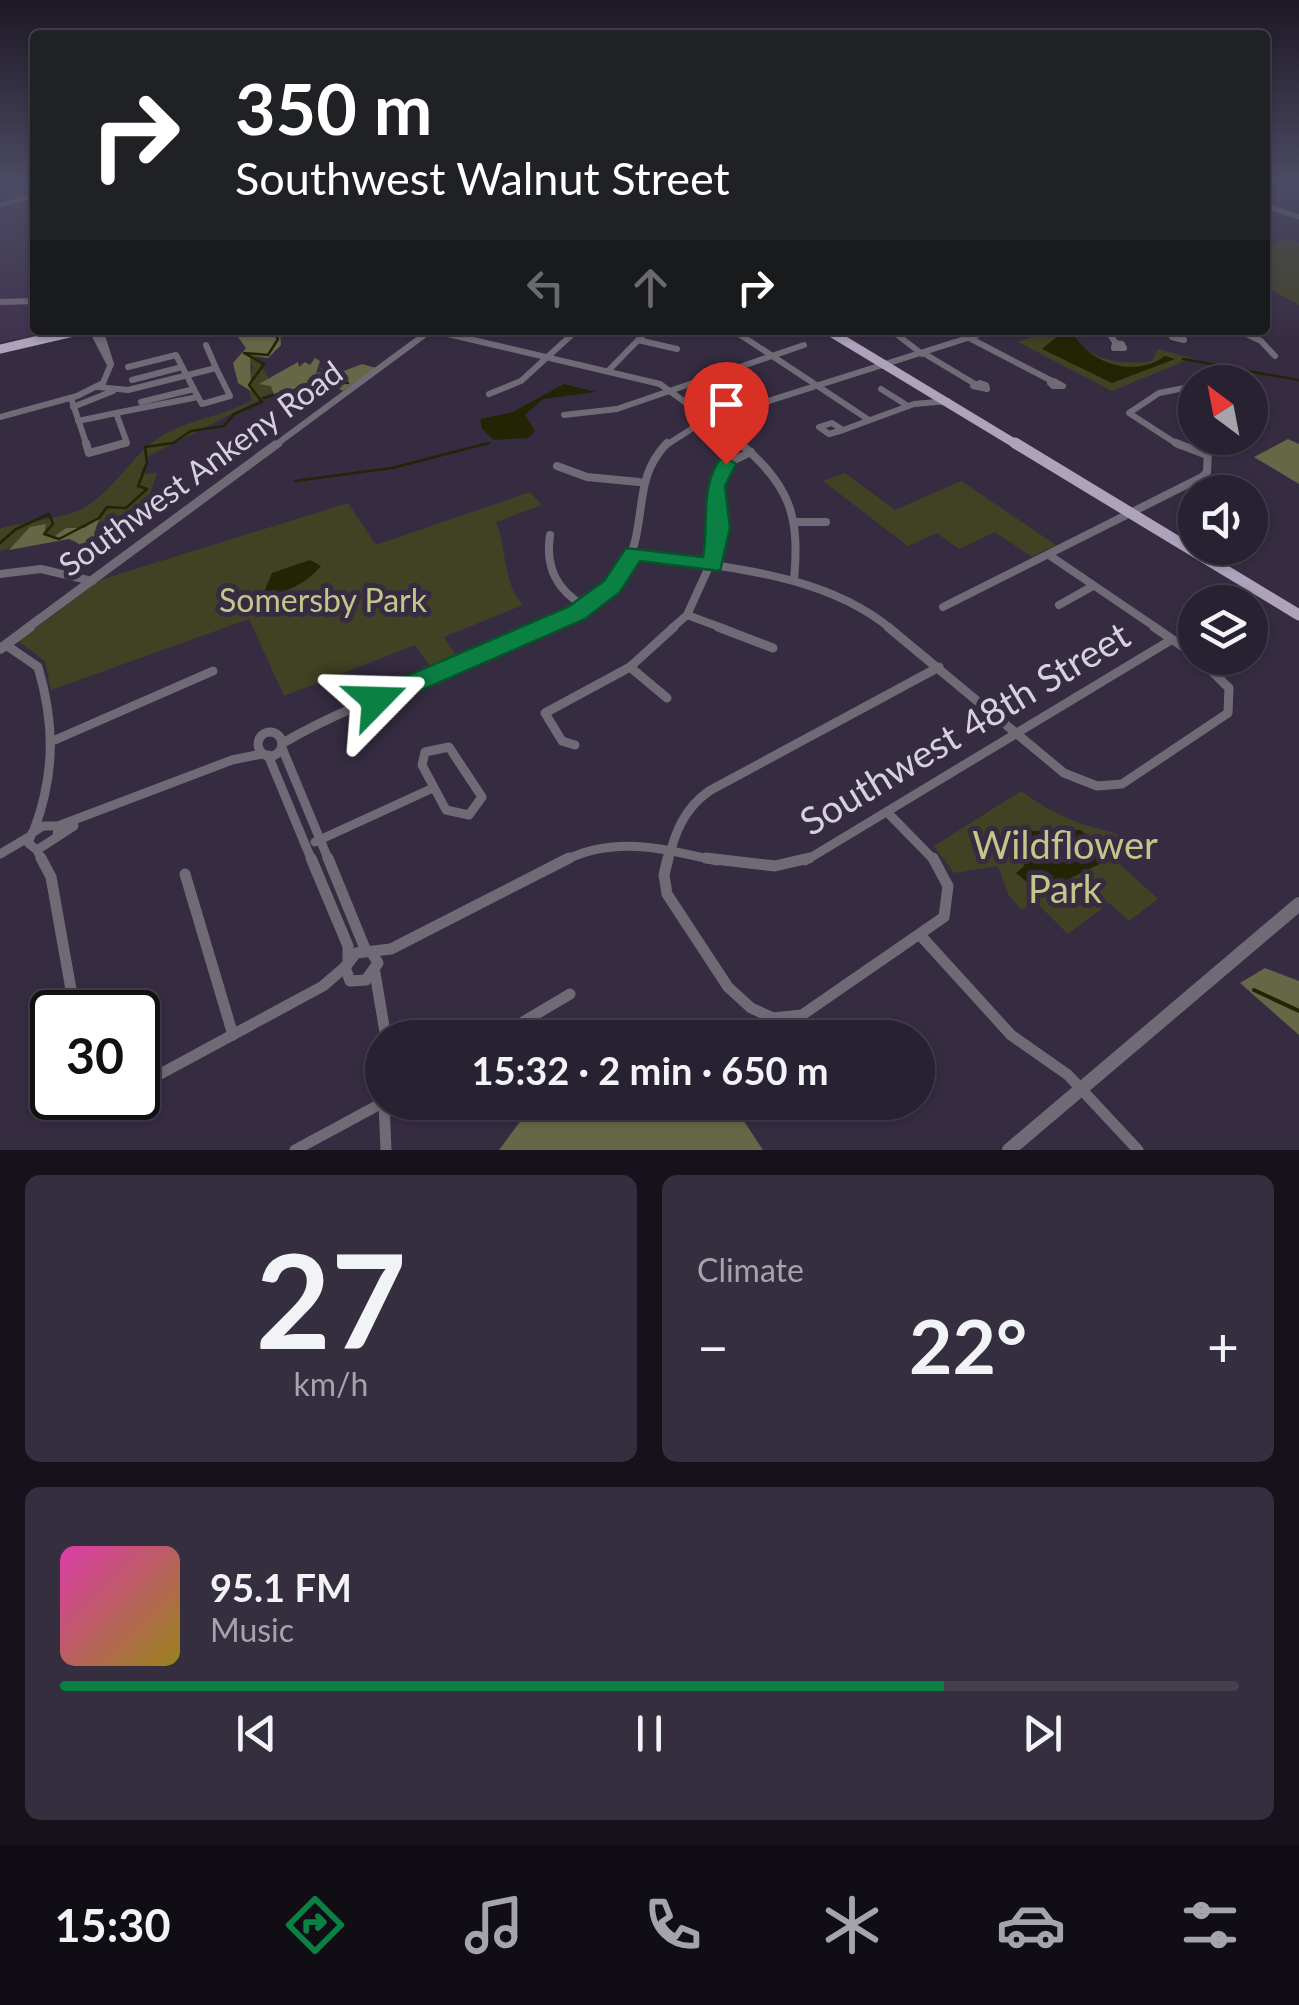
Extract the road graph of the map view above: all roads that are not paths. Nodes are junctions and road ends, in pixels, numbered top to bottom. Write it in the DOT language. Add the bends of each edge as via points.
graph roads {
  1 [pos="0,300"];
  2 [pos="30,300"];
  3 [pos="47,335"];
  4 [pos="58,335"];
  5 [pos="95,335"];
  6 [pos="101,335"];
  7 [pos="424,335"];
  8 [pos="452,335"];
  9 [pos="568,335"];
  10 [pos="643,335"];
  11 [pos="742,335"];
  12 [pos="836,335"];
  13 [pos="844,335"];
  14 [pos="897,335"];
  15 [pos="963,335"];
  16 [pos="978,335"];
  17 [pos="1110,335"];
  18 [pos="1248,335"];
  19 [pos="969,338"];
  20 [pos="638,340"];
  21 [pos="1116,343"];
  22 [pos="206,345"];
  23 [pos="804,345"];
  24 [pos="0,347"];
  25 [pos="677,349"];
  26 [pos="925,354"];
  27 [pos="1276,356"];
  28 [pos="548,358"];
  29 [pos="776,358"];
  30 [pos="109,362"];
  31 [pos="128,366"];
  32 [pos="890,366"];
  33 [pos="182,367"];
  34 [pos="216,368"];
  35 [pos="608,371"];
  36 [pos="186,376"];
  37 [pos="132,380"];
  38 [pos="1052,381"];
  39 [pos="816,384"];
  40 [pos="975,384"];
  41 [pos="100,386"];
  42 [pos="1178,388"];
  43 [pos="194,389"];
  44 [pos="882,389"];
  45 [pos="113,390"];
  46 [pos="673,390"];
  47 [pos="488,394"];
  48 [pos="198,397"];
  49 [pos="72,402"];
  50 [pos="140,402"];
  51 [pos="953,404"];
  52 [pos="908,406"];
  53 [pos="116,413"];
  54 [pos="0,415"];
  55 [pos="564,415"];
  56 [pos="710,420"];
  57 [pos="869,420"];
  58 [pos="78,421"];
  59 [pos="843,430"];
  60 [pos="1178,446"];
  61 [pos="752,452"];
  62 [pos="1206,455"];
  63 [pos="557,466"];
  64 [pos="638,482"];
  65 [pos="1133,514"];
  66 [pos="797,522"];
  67 [pos="826,522"];
  68 [pos="550,535"];
  69 [pos="634,553"];
  70 [pos="1048,555"];
  71 [pos="712,566"];
  72 [pos="0,574"];
  73 [pos="794,580"];
  74 [pos="89,583"];
  75 [pos="1094,586"];
  76 [pos="1058,605"];
  77 [pos="943,607"];
  78 [pos="586,608"];
  79 [pos="687,615"];
  80 [pos="1299,615"];
  81 [pos="1172,640"];
  82 [pos="1178,644"];
  83 [pos="3,647"];
  84 [pos="774,648"];
  85 [pos="630,666"];
  86 [pos="939,667"];
  87 [pos="213,671"];
  88 [pos="1221,675"];
  89 [pos="667,698"];
  90 [pos="1017,733"];
  91 [pos="55,740"];
  92 [pos="282,742"];
  93 [pos="575,745"];
  94 [pos="262,751"];
  95 [pos="433,788"];
  96 [pos="42,806"];
  97 [pos="888,812"];
  98 [pos="55,833"];
  99 [pos="33,841"];
  100 [pos="312,843"];
  101 [pos="670,847"];
  102 [pos="0,855"];
  103 [pos="185,874"];
  104 [pos="51,877"];
  105 [pos="1299,904"];
  106 [pos="921,936"];
  107 [pos="413,938"];
  108 [pos="369,952"];
  109 [pos="346,963"];
  110 [pos="376,970"];
  111 [pos="355,982"];
  112 [pos="71,990"];
  113 [pos="308,994"];
  114 [pos="570,994"];
  115 [pos="381,1010"];
  116 [pos="383,1020"];
  117 [pos="526,1020"];
  118 [pos="233,1034"];
  119 [pos="160,1074"];
  120 [pos="1082,1088"];
  121 [pos="365,1113"];
  122 [pos="385,1120"];
  123 [pos="295,1150"];
  124 [pos="386,1150"];
  125 [pos="1009,1150"];
  126 [pos="1138,1150"];
  1 -- 2 [label="street"];
  3 -- 24 [label="main road"];
  4 -- 24 [label="main road"];
  5 -- 30 [label="street"];
  6 -- 30 [label="street"];
  7 -- 74 [label="street, Southwest Ankeny Road"];
  8 -- 28 [label="street"];
  9 -- 28 [label="street"];
  10 -- 20 [label="street"];
  11 -- 29 [label="street"];
  12 -- 32 [label="main road"];
  13 -- 32 [label="main road"];
  14 -- 26 [label="street"];
  15 -- 19 [label="street"];
  16 -- 19 [label="street"];
  17 -- 21 [label="street"];
  18 -- 27 [label="street"];
  19 -- 26 [label="street"];
  19 -- 38 [label="street"];
  20 -- 25 [label="street"];
  20 -- 35 [label="street"];
  22 -- 34 [label="street"];
  23 -- 29 [label="street"];
  26 -- 32 [label="street"];
  26 -- 40 [label="street"];
  28 -- 35 [label="street"];
  28 -- 47 [label="street" via="521,381"];
  29 -- 39 [label="street"];
  29 -- 46 [label="street"];
  30 -- 41 [label="street"];
  31 -- 33 [label="street" via="176,355"];
  32 -- 39 [label="street"];
  32 -- 51 [label="main road"];
  33 -- 36 [label="street"];
  33 -- 37 [label="street"];
  34 -- 36 [label="street"];
  34 -- 48 [label="street" via="230,396 202,404"];
  35 -- 46 [label="street"];
  36 -- 43 [label="street"];
  36 -- 45 [label="street"];
  39 -- 56 [label="street"];
  39 -- 57 [label="street"];
  41 -- 45 [label="street"];
  41 -- 49 [label="street"];
  42 -- 60 [label="street" via="1136,404 1130,413"];
  43 -- 48 [label="street"];
  43 -- 50 [label="street"];
  44 -- 52 [label="street"];
  45 -- 49 [label="street"];
  46 -- 55 [label="street" via="610,410"];
  46 -- 56 [label="street"];
  48 -- 53 [label="street"];
  49 -- 54 [label="street"];
  49 -- 58 [label="street"];
  51 -- 52 [label="street"];
  51 -- 65 [label="main road"];
  52 -- 57 [label="street"];
  53 -- 58 [label="street"];
  53 -- 58 [label="street" via="127,443 89,453"];
  56 -- 61 [label="street"];
  56 -- 64 [label="street" via="663,446"];
  57 -- 59 [label="street"];
  61 -- 66 [label="street" via="783,482"];
  61 -- 71 [label="street" via="716,476 719,528"];
  62 -- 65 [label="street" via="1202,477"];
  63 -- 64 [label="street"];
  64 -- 69 [label="street" via="641,519"];
  65 -- 70 [label="street"];
  65 -- 80 [label="main road"];
  66 -- 67 [label="street"];
  66 -- 73 [label="street"];
  68 -- 78 [label="street" via="555,581"];
  69 -- 71 [label="street"];
  69 -- 78 [label="street" via="612,586"];
  70 -- 75 [label="street"];
  70 -- 77 [label="street"];
  71 -- 73 [label="street"];
  71 -- 79 [label="street"];
  72 -- 74 [label="street" via="41,569"];
  73 -- 86 [label="street" via="868,610"];
  74 -- 83 [label="street, Southwest Ankeny Road"];
  75 -- 76 [label="street"];
  75 -- 81 [label="street"];
  78 -- 92 [label="street"];
  79 -- 84 [label="street"];
  79 -- 85 [label="street"];
  81 -- 82 [label="street"];
  81 -- 90 [label="street, Southwest 48th Street"];
  83 -- 91 [label="street" via="38,667"];
  85 -- 89 [label="street"];
  85 -- 93 [label="street" via="545,713 562,741"];
  86 -- 90 [label="street"];
  86 -- 101 [label="street" via="709,790 679,822"];
  87 -- 91 [label="street"];
  88 -- 90 [label="street" via="1232,691 1232,708 1130,780 1097,786 1064,772"];
  90 -- 97 [label="street, Southwest 48th Street"];
  91 -- 96 [label="street"];
  92 -- 94 [label="street"];
  92 -- 94 [label="street" via="269,734"];
  92 -- 100 [label="street"];
  94 -- 98 [label="street"];
  94 -- 100 [label="street"];
  95 -- 95 [label="street" via="451,814 469,815 480,804 478,789 448,747 422,758"];
  95 -- 100 [label="street"];
  96 -- 98 [label="street"];
  96 -- 99 [label="street"];
  97 -- 101 [label="street, Southwest 48th Street" via="815,856 782,866 736,865"];
  97 -- 106 [label="street" via="940,867 950,888 944,917"];
  98 -- 99 [label="street"];
  98 -- 99 [label="street"];
  98 -- 104 [label="street"];
  99 -- 102 [label="street"];
  99 -- 104 [label="street"];
  100 -- 108 [label="street"];
  100 -- 109 [label="street" via="348,946"];
  101 -- 106 [label="street" via="664,875 671,904 728,987 763,1015 802,1015"];
  101 -- 107 [label="street, Southwest 48th Street" via="624,842 583,851"];
  103 -- 118 [label="street"];
  104 -- 112 [label="street"];
  105 -- 120 [label="street"];
  106 -- 120 [label="street" via="1010,1035"];
  107 -- 108 [label="street"];
  107 -- 110 [label="street"];
  108 -- 109 [label="street"];
  108 -- 110 [label="street"];
  109 -- 111 [label="street"];
  109 -- 113 [label="street"];
  110 -- 111 [label="street"];
  110 -- 115 [label="street"];
  111 -- 113 [label="street"];
  111 -- 115 [label="street"];
  113 -- 118 [label="street"];
  114 -- 117 [label="street"];
  115 -- 116 [label="street"];
  118 -- 119 [label="street"];
  120 -- 125 [label="street"];
  120 -- 126 [label="street"];
  121 -- 123 [label="street"];
  122 -- 124 [label="street"];
}
